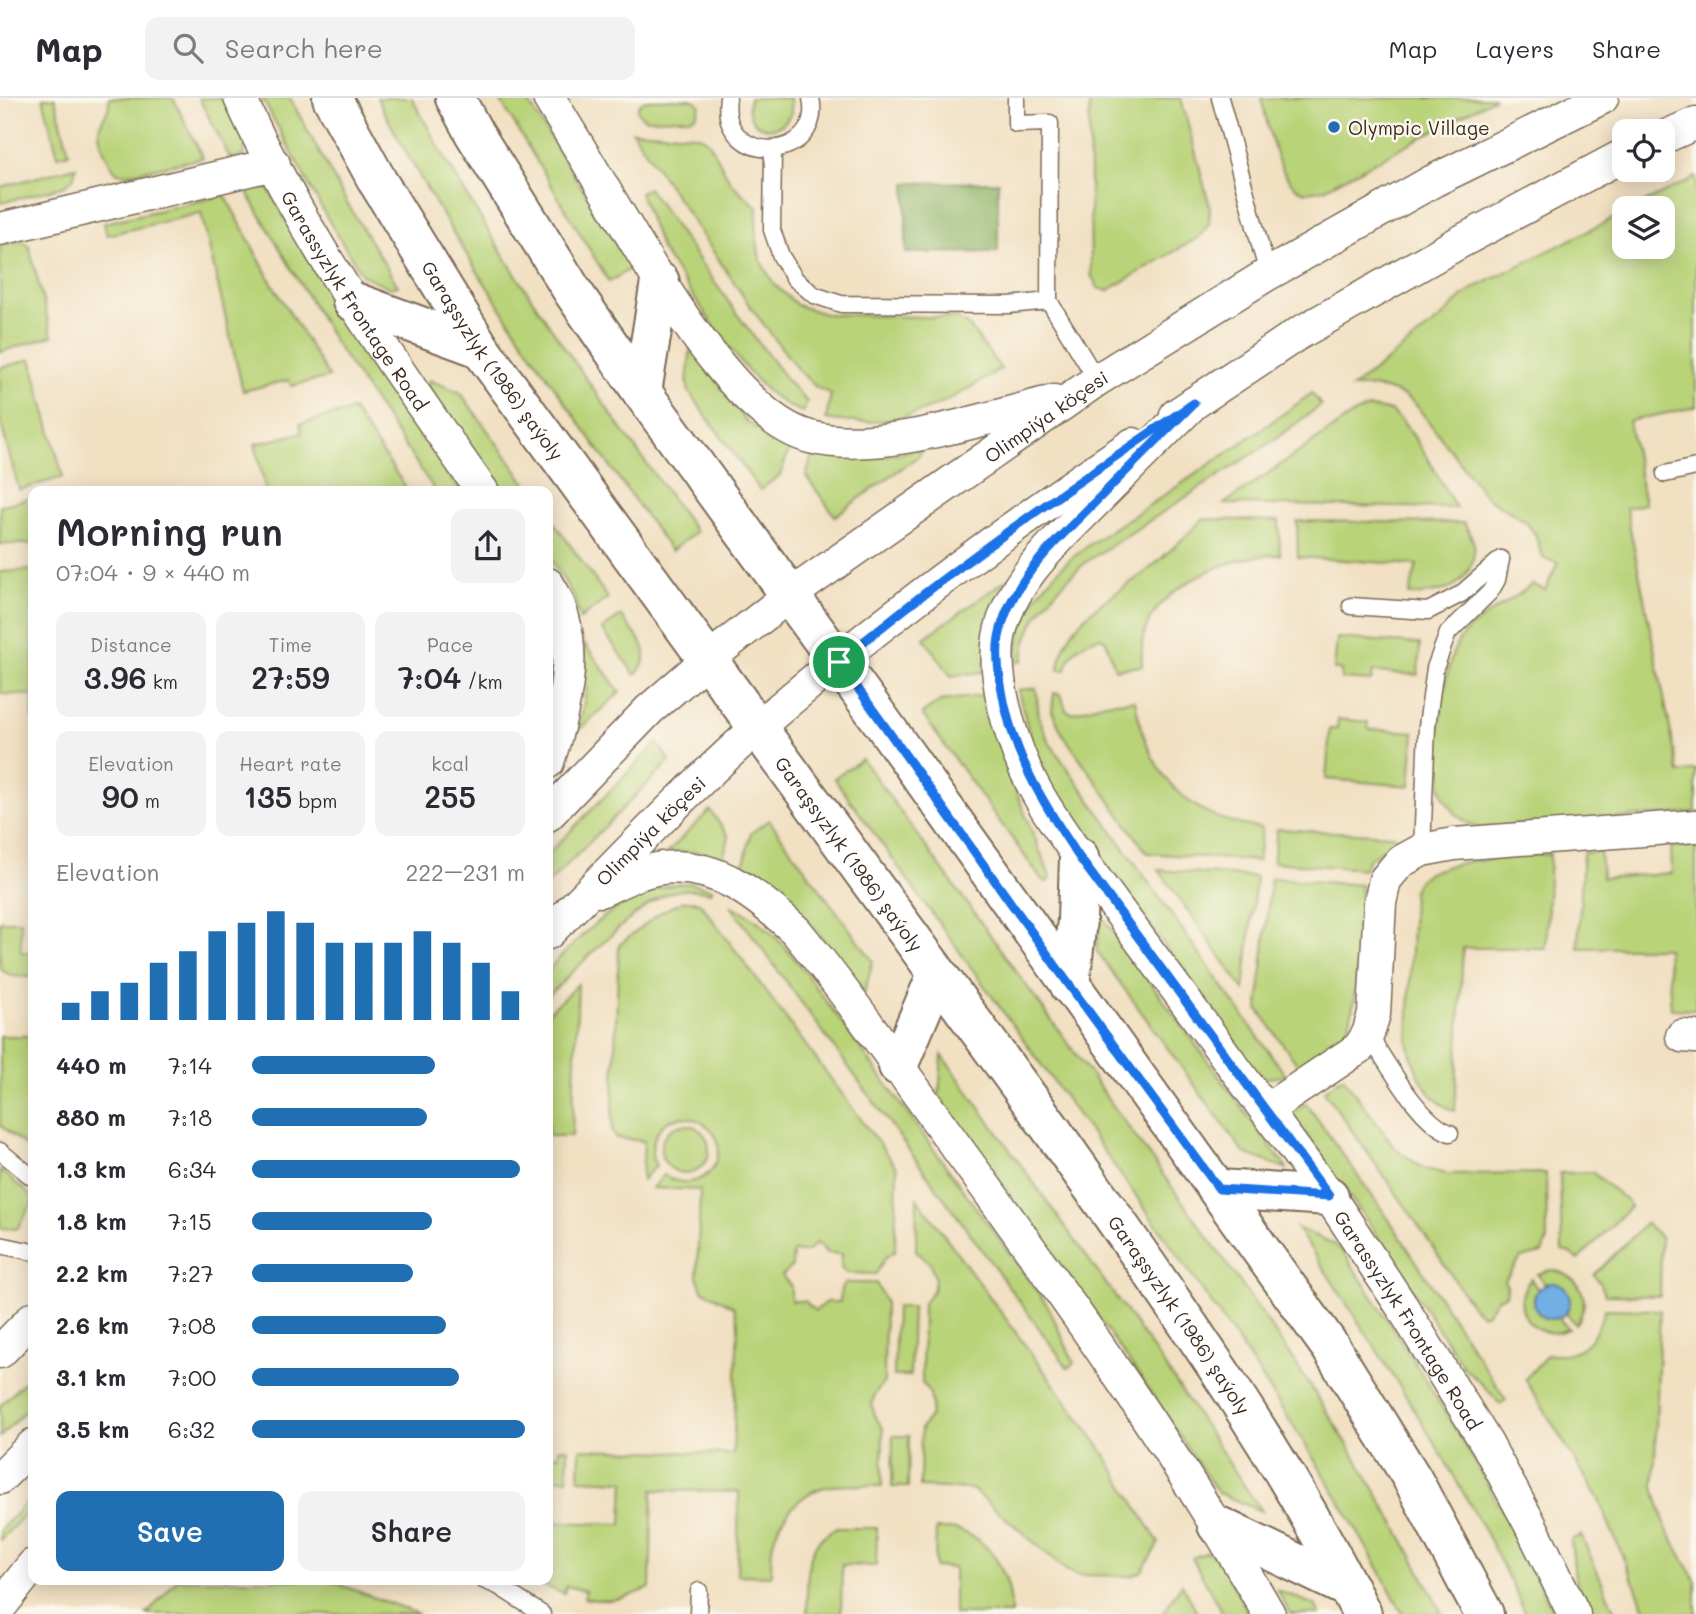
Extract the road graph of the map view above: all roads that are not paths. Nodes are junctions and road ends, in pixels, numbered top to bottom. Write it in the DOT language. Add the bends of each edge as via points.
graph roads {
  1 [pos="240,98"];
  2 [pos="332,98"];
  3 [pos="455,98"];
  4 [pos="549,98"];
  5 [pos="728,98"];
  6 [pos="811,98"];
  7 [pos="1016,98"];
  8 [pos="1220,98"];
  9 [pos="1602,98"];
  10 [pos="1696,123"];
  11 [pos="1675,132"];
  12 [pos="773,149"];
  13 [pos="1612,161"];
  14 [pos="274,164"];
  15 [pos="0,229"];
  16 [pos="1268,274"];
  17 [pos="660,282"];
  18 [pos="1049,300"];
  19 [pos="352,301"];
  20 [pos="480,348"];
  21 [pos="1084,388"];
  22 [pos="642,392"];
  23 [pos="1194,403"];
  24 [pos="1696,467"];
  25 [pos="1665,474"];
  26 [pos="479,486"];
  27 [pos="553,595"];
  28 [pos="790,595"];
  29 [pos="1351,606"];
  30 [pos="707,660"];
  31 [pos="839,662"];
  32 [pos="757,728"];
  33 [pos="553,744"];
  34 [pos="1045,805"];
  35 [pos="553,810"];
  36 [pos="1696,825"];
  37 [pos="1422,850"];
  38 [pos="1079,857"];
  39 [pos="583,898"];
  40 [pos="553,928"];
  41 [pos="937,974"];
  42 [pos="1070,986"];
  43 [pos="1368,1034"];
  44 [pos="898,1066"];
  45 [pos="1266,1110"];
  46 [pos="1450,1133"];
  47 [pos="0,1151"];
  48 [pos="28,1174"];
  49 [pos="1219,1189"];
  50 [pos="1329,1196"];
  51 [pos="0,1245"];
  52 [pos="28,1251"];
  53 [pos="28,1323"];
  54 [pos="0,1352"];
  55 [pos="28,1450"];
  56 [pos="0,1478"];
  57 [pos="1217,1525"];
  58 [pos="28,1572"];
  59 [pos="496,1585"];
  60 [pos="698,1591"];
  61 [pos="1356,1602"];
  62 [pos="0,1608"];
  63 [pos="542,1614"];
  64 [pos="698,1614"];
  65 [pos="1269,1614"];
  66 [pos="1484,1614"];
  67 [pos="1574,1614"];
  1 -- 14 [label="street, Garassyzlyk Frontage Road"];
  2 -- 20 [label="main road, Garaşsyzlyk (1986) şaýoly" via="398,217"];
  3 -- 22 [label="main road" via="573,292"];
  4 -- 17 [label="street"];
  5 -- 12 [label="lane" via="730,122 738,136 749,145"];
  6 -- 12 [label="lane" via="811,121 804,134 792,144"];
  7 -- 18 [label="lane" via="1016,124 1050,124"];
  8 -- 16 [label="lane"];
  9 -- 16 [label="street, Olimpiýa köçesi" via="1433,181"];
  10 -- 11 [label="street"];
  12 -- 18 [label="lane" via="772,230 794,279 814,295 841,304"];
  13 -- 23 [label="street, Olimpiýa köçesi" via="1296,335"];
  14 -- 15 [label="street"];
  14 -- 19 [label="street, Garassyzlyk Frontage Road"];
  16 -- 21 [label="street, Olimpiýa köçesi"];
  17 -- 21 [label="street" via="758,407 778,423 808,436 843,441 906,437"];
  17 -- 22 [label="main road"];
  18 -- 21 [label="lane"];
  19 -- 20 [label="main road"];
  19 -- 26 [label="street, Garassyzlyk Frontage Road"];
  20 -- 30 [label="main road, Garaşsyzlyk (1986) şaýoly"];
  21 -- 28 [label="street, Olimpiýa köçesi"];
  22 -- 28 [label="main road"];
  23 -- 31 [label="street, Olimpiýa köçesi" via="954,571"];
  23 -- 34 [label="street, Olimpiýa köçesi" via="1058,540 1028,575 1005,614 998,664 1002,696 1026,772"];
  24 -- 25 [label="lane"];
  27 -- 33 [label="street" via="562,614 569,660"];
  28 -- 30 [label="street, Olimpiýa köçesi"];
  28 -- 31 [label="main road"];
  29 -- 37 [label="lane" via="1428,611 1461,594 1501,559 1490,592 1448,633 1437,659 1427,726"];
  30 -- 32 [label="main road, Garaşsyzlyk (1986) şaýoly"];
  30 -- 35 [label="street, Olimpiýa köçesi" via="649,710"];
  31 -- 32 [label="street, Olimpiýa köçesi"];
  31 -- 42 [label="main road"];
  32 -- 39 [label="street, Olimpiýa köçesi"];
  32 -- 41 [label="main road, Garaşsyzlyk (1986) şaýoly"];
  34 -- 38 [label="street, Garassyzlyk Frontage Road"];
  36 -- 37 [label="street"];
  37 -- 43 [label="street" via="1400,862 1385,880 1374,1014"];
  38 -- 42 [label="main road"];
  38 -- 45 [label="street, Garassyzlyk Frontage Road"];
  39 -- 40 [label="street, Olimpiýa köçesi"];
  39 -- 44 [label="street" via="660,868 703,871 740,885 796,931"];
  41 -- 44 [label="main road"];
  41 -- 61 [label="main road, Garaşsyzlyk (1986) şaýoly" via="1054,1133 1240,1402"];
  42 -- 49 [label="main road"];
  43 -- 45 [label="street" via="1359,1048"];
  43 -- 46 [label="lane" via="1427,1118"];
  44 -- 57 [label="street" via="1072,1306"];
  45 -- 50 [label="street, Garassyzlyk Frontage Road"];
  47 -- 48 [label="lane"];
  49 -- 50 [label="main road"];
  49 -- 66 [label="main road" via="1374,1415"];
  50 -- 67 [label="street, Garassyzlyk Frontage Road" via="1450,1381"];
  51 -- 52 [label="lane"];
  53 -- 54 [label="street"];
  55 -- 56 [label="street"];
  57 -- 61 [label="main road"];
  57 -- 65 [label="street"];
  58 -- 62 [label="street"];
  59 -- 63 [label="lane"];
  60 -- 64 [label="lane"];
}
